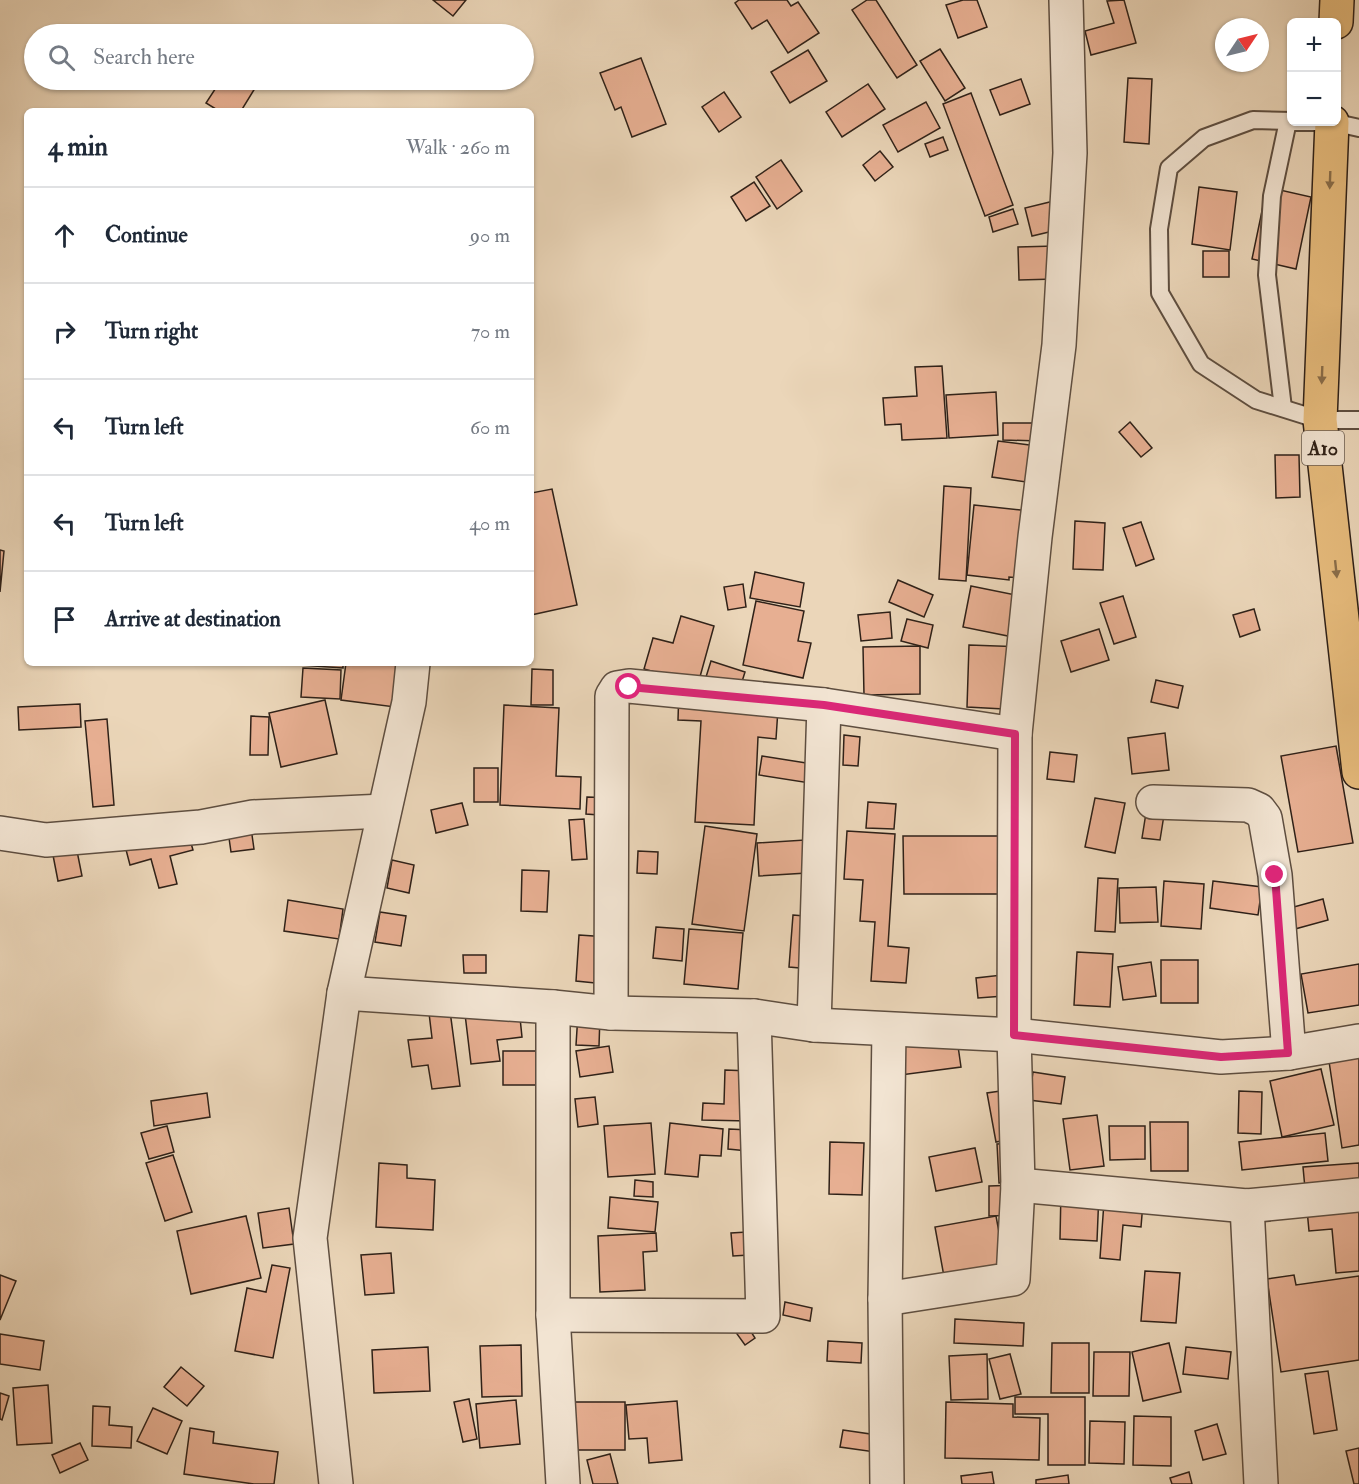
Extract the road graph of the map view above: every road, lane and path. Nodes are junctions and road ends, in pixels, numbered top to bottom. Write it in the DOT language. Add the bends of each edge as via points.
graph roads {
  1 [pos="1066,0"];
  2 [pos="1337,0"];
  3 [pos="1336,18"];
  4 [pos="1287,121"];
  5 [pos="1290,126"];
  6 [pos="1341,126"];
  7 [pos="1283,408"];
  8 [pos="1320,420"];
  9 [pos="1359,420"];
  10 [pos="413,666"];
  11 [pos="824,705"];
  12 [pos="1015,734"];
  13 [pos="1359,772"];
  14 [pos="1153,802"];
  15 [pos="384,811"];
  16 [pos="0,833"];
  17 [pos="344,993"];
  18 [pos="553,1007"];
  19 [pos="611,1013"];
  20 [pos="754,1016"];
  21 [pos="814,1025"];
  22 [pos="889,1030"];
  23 [pos="1014,1035"];
  24 [pos="1359,1041"];
  25 [pos="1288,1053"];
  26 [pos="1018,1185"];
  27 [pos="1359,1196"];
  28 [pos="1248,1206"];
  29 [pos="885,1299"];
  30 [pos="553,1315"];
  31 [pos="336,1484"];
  32 [pos="563,1484"];
  33 [pos="887,1484"];
  34 [pos="1261,1484"];
  1 -- 12 [label="street" via="1070,153 1059,345"];
  2 -- 3 [label="highway"];
  4 -- 7 [label="lane" via="1253,120 1204,138 1168,168 1159,229 1160,293 1201,364 1256,400"];
  5 -- 7 [label="lane" via="1272,196 1267,275"];
  6 -- 8 [label="highway, A10, one-way"];
  7 -- 8 [label="lane"];
  8 -- 9 [label="lane"];
  8 -- 13 [label="highway, A10, one-way"];
  10 -- 15 [label="street" via="409,702"];
  11 -- 12 [label="street"];
  11 -- 19 [label="street" via="617,688 612,696"];
  11 -- 21 [label="street"];
  12 -- 23 [label="street"];
  14 -- 25 [label="street" via="1248,805 1265,818 1275,875"];
  15 -- 16 [label="street" via="253,817 201,826 46,840"];
  15 -- 17 [label="street"];
  17 -- 18 [label="street"];
  17 -- 31 [label="street" via="310,1238"];
  18 -- 19 [label="street"];
  18 -- 30 [label="street"];
  19 -- 20 [label="street"];
  20 -- 21 [label="street"];
  20 -- 30 [label="street" via="763,1316"];
  21 -- 22 [label="street"];
  22 -- 23 [label="street"];
  22 -- 29 [label="street"];
  23 -- 25 [label="street" via="1221,1057"];
  23 -- 26 [label="street"];
  24 -- 25 [label="street"];
  26 -- 28 [label="street"];
  26 -- 29 [label="street" via="1013,1279"];
  27 -- 28 [label="street"];
  28 -- 34 [label="street"];
  29 -- 33 [label="street"];
  30 -- 32 [label="street"];
}
